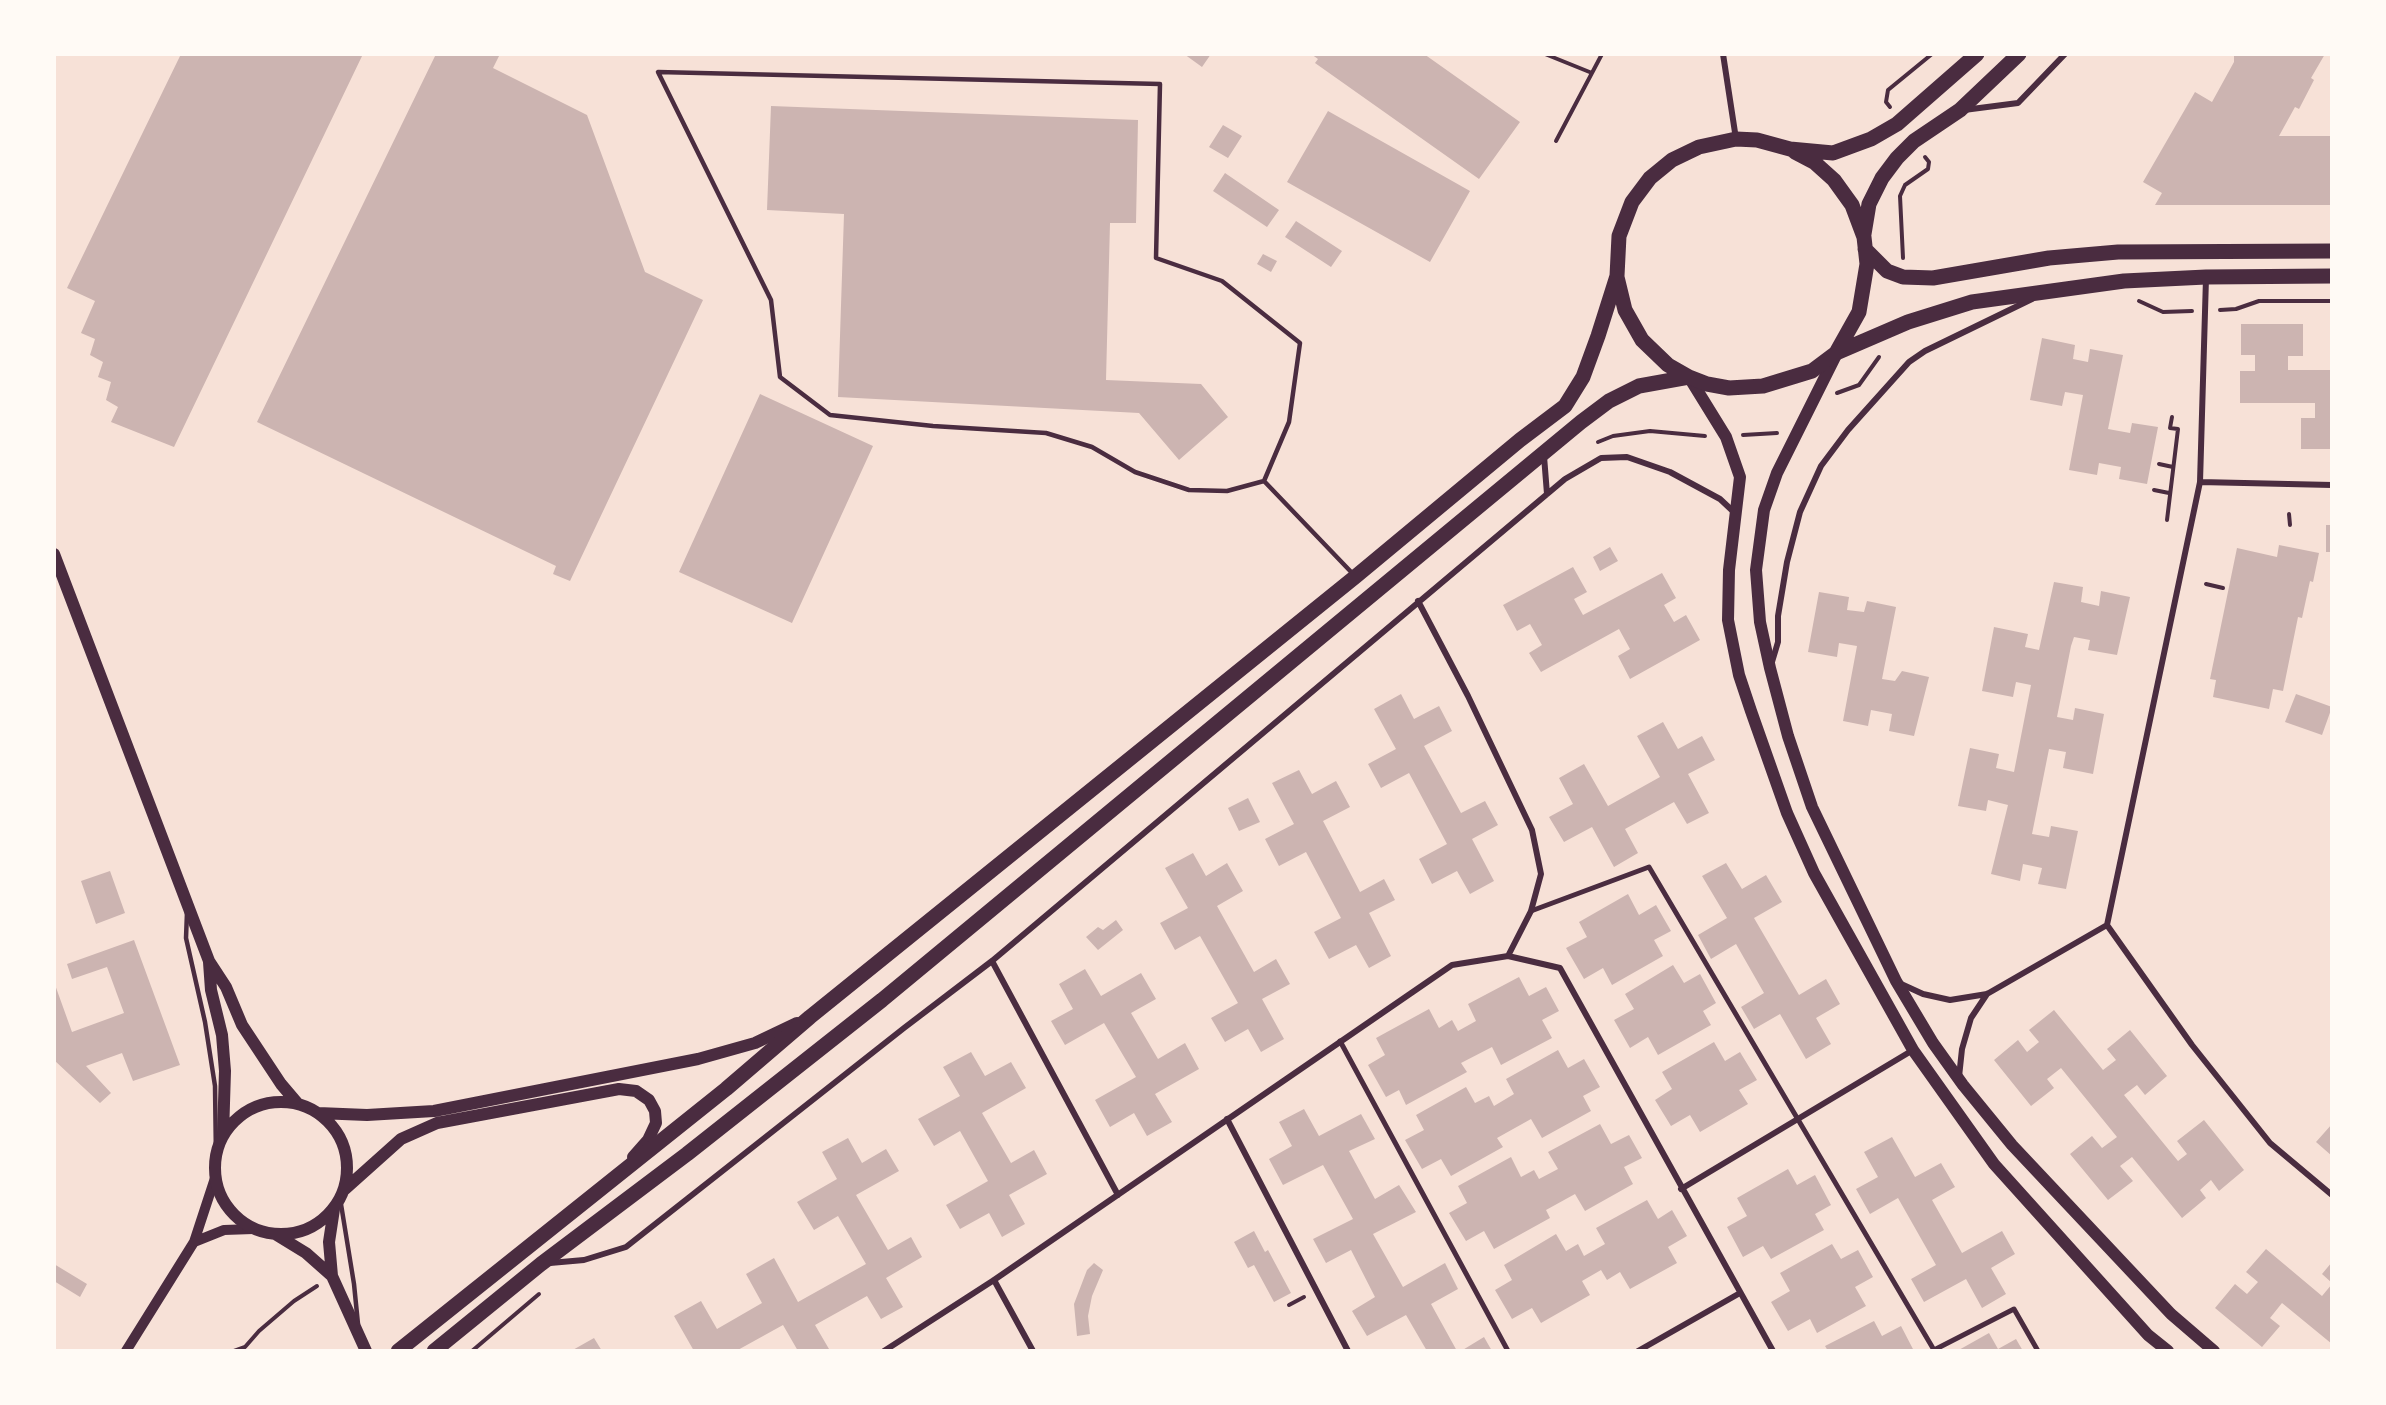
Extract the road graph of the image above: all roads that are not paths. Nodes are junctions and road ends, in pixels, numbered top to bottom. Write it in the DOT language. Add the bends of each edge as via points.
graph roads {
  1 [pos="1723,54"];
  2 [pos="1977,54"];
  3 [pos="2019,54"];
  4 [pos="2065,54"];
  5 [pos="1960,110"];
  6 [pos="1736,139"];
  7 [pos="1790,149"];
  8 [pos="1864,243"];
  9 [pos="2332,251"];
  10 [pos="1617,276"];
  11 [pos="2332,276"];
  12 [pos="2206,277"];
  13 [pos="2048,291"];
  14 [pos="1836,353"];
  15 [pos="1689,377"];
  16 [pos="1544,452"];
  17 [pos="1264,481"];
  18 [pos="2200,482"];
  19 [pos="2332,485"];
  20 [pos="1546,495"];
  21 [pos="1736,515"];
  22 [pos="54,554"];
  23 [pos="1355,577"];
  24 [pos="1418,601"];
  25 [pos="1770,668"];
  26 [pos="187,904"];
  27 [pos="1531,911"];
  28 [pos="2107,925"];
  29 [pos="1508,956"];
  30 [pos="209,961"];
  31 [pos="992,961"];
  32 [pos="1896,981"];
  33 [pos="1987,994"];
  34 [pos="810,1017"];
  35 [pos="1340,1041"];
  36 [pos="1913,1050"];
  37 [pos="1959,1079"];
  38 [pos="298,1104"];
  39 [pos="318,1113"];
  40 [pos="1227,1119"];
  41 [pos="1797,1119"];
  42 [pos="223,1135"];
  43 [pos="216,1158"];
  44 [pos="215,1178"];
  45 [pos="612,1180"];
  46 [pos="1681,1189"];
  47 [pos="1118,1195"];
  48 [pos="2332,1195"];
  49 [pos="339,1199"];
  50 [pos="253,1229"];
  51 [pos="275,1234"];
  52 [pos="194,1242"];
  53 [pos="541,1264"];
  54 [pos="332,1276"];
  55 [pos="994,1280"];
  56 [pos="1740,1293"];
  57 [pos="360,1339"];
  58 [pos="126,1351"];
  59 [pos="366,1351"];
  60 [pos="398,1351"];
  61 [pos="434,1351"];
  62 [pos="884,1351"];
  63 [pos="1033,1351"];
  64 [pos="1348,1351"];
  65 [pos="1508,1351"];
  66 [pos="1638,1351"];
  67 [pos="1773,1351"];
  68 [pos="2038,1351"];
  69 [pos="2168,1351"];
  70 [pos="2214,1351"];
  1 -- 6 [label="street"];
  2 -- 7 [label="main road" via="1901,122 1871,139 1833,153"];
  3 -- 5 [label="main road"];
  4 -- 5 [label="street" via="2018,103"];
  5 -- 8 [label="main road" via="1914,141 1882,178 1869,204"];
  6 -- 7 [label="main road"];
  6 -- 10 [label="main road" via="1699,147 1671,160 1650,178 1632,202 1619,236"];
  7 -- 8 [label="main road" via="1814,162 1834,180 1852,205"];
  8 -- 9 [label="main road" via="1887,271 1903,277 1933,278 2049,258 2118,252"];
  8 -- 14 [label="main road" via="1867,264 1859,312"];
  10 -- 15 [label="main road" via="1625,310 1642,340 1668,365"];
  10 -- 23 [label="main road" via="1583,377 1565,406"];
  11 -- 12 [label="main road"];
  12 -- 13 [label="main road" via="2124,281"];
  12 -- 18 [label="street"];
  13 -- 14 [label="main road" via="1972,302 1908,322"];
  13 -- 25 [label="street" via="1909,362 1821,466 1800,512 1787,562 1778,642"];
  14 -- 15 [label="main road" via="1812,370 1763,386 1730,388"];
  14 -- 25 [label="main road" via="1777,473 1764,510 1756,570 1760,622"];
  15 -- 16 [label="main road" via="1639,386 1609,401"];
  15 -- 21 [label="main road" via="1733,456 1740,477"];
  16 -- 20 [label="street"];
  16 -- 53 [label="main road" via="873,1007"];
  17 -- 17 [label="lane" via="1289,422 1300,342 1222,281 1156,258 1160,84 658,72 771,300 780,377 830,415 1046,433 1092,447 1135,472 1189,490 1227,491"];
  17 -- 23 [label="lane"];
  18 -- 19 [label="street"];
  18 -- 28 [label="street"];
  20 -- 21 [label="street" via="1601,458 1627,457 1670,472 1720,499"];
  20 -- 24 [label="street"];
  21 -- 36 [label="main road" via="1728,620 1739,675 1787,813 1814,873"];
  22 -- 26 [label="main road"];
  23 -- 34 [label="main road"];
  24 -- 27 [label="street" via="1532,830 1541,874"];
  24 -- 31 [label="street"];
  25 -- 32 [label="main road" via="1812,807"];
  26 -- 30 [label="main road"];
  26 -- 43 [label="lane" via="186,938 215,1086"];
  27 -- 29 [label="street"];
  27 -- 41 [label="street" via="1649,867"];
  28 -- 33 [label="street"];
  28 -- 48 [label="street" via="2192,1045 2270,1143"];
  29 -- 35 [label="street" via="1452,965"];
  29 -- 46 [label="street" via="1560,968"];
  30 -- 38 [label="main road" via="265,1062"];
  30 -- 42 [label="main road" via="225,1071"];
  31 -- 47 [label="street"];
  31 -- 53 [label="street" via="626,1247 584,1260"];
  32 -- 33 [label="street" via="1923,994 1950,1000"];
  32 -- 37 [label="main road"];
  33 -- 37 [label="street" via="1971,1018"];
  34 -- 39 [label="main road" via="755,1043 604,1078 434,1111"];
  34 -- 45 [label="main road"];
  35 -- 40 [label="street"];
  35 -- 65 [label="street"];
  36 -- 41 [label="street"];
  36 -- 69 [label="main road" via="1994,1164 2148,1335"];
  37 -- 70 [label="main road" via="2012,1145 2170,1314"];
  38 -- 39 [label="main road"];
  38 -- 42 [label="main road" via="277,1102 255,1107 237,1118"];
  39 -- 49 [label="main road" via="334,1128 345,1147 348,1168"];
  40 -- 47 [label="street"];
  40 -- 64 [label="street"];
  41 -- 46 [label="street"];
  41 -- 68 [label="street" via="1934,1350 2014,1309"];
  42 -- 43 [label="main road"];
  43 -- 44 [label="main road"];
  44 -- 50 [label="main road" via="222,1199 235,1216"];
  44 -- 52 [label="street"];
  45 -- 49 [label="main road" via="648,1140 656,1123 649,1100 636,1091 619,1089 437,1123 401,1139 377,1158"];
  45 -- 60 [label="main road"];
  46 -- 56 [label="street"];
  47 -- 55 [label="street"];
  49 -- 51 [label="main road" via="317,1224 297,1233"];
  49 -- 54 [label="main road" via="329,1242"];
  49 -- 57 [label="lane"];
  50 -- 51 [label="main road"];
  50 -- 52 [label="street" via="224,1230"];
  51 -- 54 [label="main road" via="306,1253"];
  52 -- 58 [label="street"];
  53 -- 61 [label="main road"];
  54 -- 57 [label="main road"];
  55 -- 62 [label="street"];
  55 -- 63 [label="street"];
  56 -- 66 [label="street"];
  56 -- 67 [label="street"];
  57 -- 59 [label="main road"];
}
